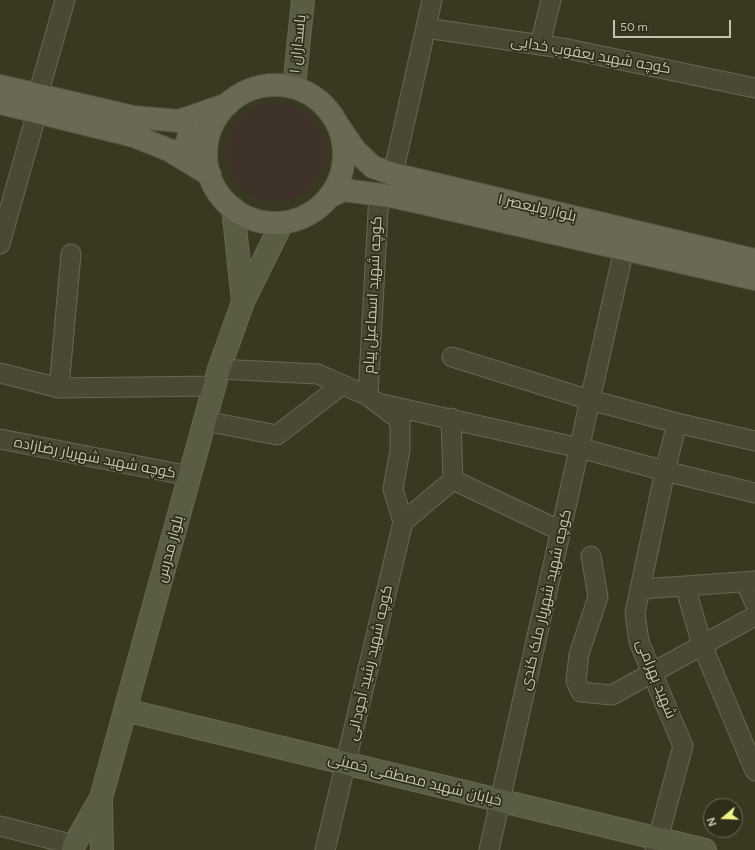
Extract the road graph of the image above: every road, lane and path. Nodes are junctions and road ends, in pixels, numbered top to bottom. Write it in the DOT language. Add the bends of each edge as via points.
graph roads {
  1 [pos="65,0"];
  2 [pos="303,0"];
  3 [pos="432,0"];
  4 [pos="551,0"];
  5 [pos="426,28"];
  6 [pos="540,45"];
  7 [pos="0,86"];
  8 [pos="294,87"];
  9 [pos="755,88"];
  10 [pos="0,103"];
  11 [pos="38,103"];
  12 [pos="228,104"];
  13 [pos="184,119"];
  14 [pos="338,125"];
  15 [pos="175,154"];
  16 [pos="373,167"];
  17 [pos="393,174"];
  18 [pos="210,175"];
  19 [pos="373,193"];
  20 [pos="329,197"];
  21 [pos="233,208"];
  22 [pos="282,223"];
  23 [pos="0,244"];
  24 [pos="624,249"];
  25 [pos="71,254"];
  26 [pos="755,260"];
  27 [pos="755,279"];
  28 [pos="243,302"];
  29 [pos="452,358"];
  30 [pos="0,373"];
  31 [pos="217,378"];
  32 [pos="342,385"];
  33 [pos="59,388"];
  34 [pos="372,399"];
  35 [pos="590,400"];
  36 [pos="451,418"];
  37 [pos="205,421"];
  38 [pos="677,423"];
  39 [pos="0,439"];
  40 [pos="755,441"];
  41 [pos="580,448"];
  42 [pos="665,471"];
  43 [pos="190,476"];
  44 [pos="453,480"];
  45 [pos="755,493"];
  46 [pos="403,522"];
  47 [pos="561,531"];
  48 [pos="591,556"];
  49 [pos="750,581"];
  50 [pos="685,586"];
  51 [pos="640,590"];
  52 [pos="755,603"];
  53 [pos="755,616"];
  54 [pos="702,645"];
  55 [pos="652,673"];
  56 [pos="125,710"];
  57 [pos="346,764"];
  58 [pos="755,771"];
  59 [pos="101,798"];
  60 [pos="501,801"];
  61 [pos="0,826"];
  62 [pos="657,844"];
  63 [pos="73,847"];
  64 [pos="102,850"];
  65 [pos="325,850"];
  66 [pos="489,850"];
  67 [pos="705,850"];
  1 -- 11 [label="street"];
  2 -- 8 [label="main road, پاسداران ۱"];
  3 -- 5 [label="street"];
  4 -- 6 [label="street"];
  5 -- 6 [label="street, کوچه شهید یعقوب خدایی"];
  5 -- 17 [label="street"];
  6 -- 9 [label="street, کوچه شهید یعقوب خدایی"];
  7 -- 11 [label="main road"];
  8 -- 12 [label="main road" via="262,86 247,90"];
  8 -- 14 [label="main road" via="312,95 327,108"];
  10 -- 11 [label="main road"];
  11 -- 13 [label="main road" via="133,117 179,121"];
  11 -- 15 [label="main road" via="134,136"];
  11 -- 23 [label="street"];
  12 -- 13 [label="main road"];
  12 -- 18 [label="main road" via="210,129 206,160"];
  13 -- 15 [label="main road" via="190,132 184,148"];
  14 -- 16 [label="main road, بلوار ولیعصر ۱" via="355,150"];
  14 -- 20 [label="main road" via="344,155 337,184"];
  15 -- 18 [label="main road"];
  16 -- 17 [label="main road, بلوار ولیعصر ۱"];
  16 -- 19 [label="main road" via="365,168 359,179"];
  17 -- 26 [label="main road, بلوار ولیعصر ۱"];
  18 -- 21 [label="main road" via="219,193"];
  19 -- 20 [label="main road, بلوار ولیعصر ۱" via="344,190"];
  19 -- 24 [label="main road, بلوار ولیعصر ۱"];
  19 -- 34 [label="street, کوچه شهید اسماعیل پیام"];
  20 -- 22 [label="main road" via="316,210 300,219"];
  21 -- 22 [label="main road" via="248,217"];
  21 -- 28 [label="main road, بلوار مدرس"];
  22 -- 28 [label="main road, بلوار مدرس"];
  24 -- 27 [label="main road, بلوار ولیعصر ۱"];
  24 -- 35 [label="street, کوچه شهید شهریار ملک کندی"];
  25 -- 33 [label="street"];
  28 -- 31 [label="main road, بلوار مدرس"];
  29 -- 35 [label="street"];
  30 -- 33 [label="street"];
  31 -- 32 [label="street" via="318,374"];
  31 -- 33 [label="street"];
  31 -- 37 [label="main road, بلوار مدرس"];
  32 -- 34 [label="street"];
  32 -- 37 [label="street" via="277,435"];
  34 -- 36 [label="street"];
  34 -- 46 [label="street" via="400,420 400,450 393,489"];
  35 -- 38 [label="street"];
  35 -- 41 [label="street, کوچه شهید شهریار ملک کندی"];
  36 -- 41 [label="street"];
  36 -- 44 [label="street"];
  37 -- 43 [label="main road, بلوار مدرس"];
  38 -- 40 [label="street"];
  38 -- 42 [label="street, شهید بهرامی"];
  39 -- 43 [label="street, کوچه شهید شهریار رضازاده"];
  41 -- 42 [label="street"];
  41 -- 47 [label="street, کوچه شهید شهریار ملک کندی"];
  42 -- 45 [label="street"];
  42 -- 51 [label="street, شهید بهرامی"];
  43 -- 56 [label="main road, بلوار مدرس"];
  44 -- 46 [label="street"];
  44 -- 47 [label="street"];
  46 -- 57 [label="street, کوچه شهید رشید آجودانی"];
  47 -- 60 [label="street, کوچه شهید شهریار ملک کندی"];
  48 -- 55 [label="street" via="598,597 579,654 576,681 581,692 612,695"];
  49 -- 50 [label="street"];
  49 -- 52 [label="street"];
  50 -- 51 [label="street"];
  50 -- 54 [label="street"];
  51 -- 55 [label="street, شهید بهرامی" via="636,613 639,642"];
  53 -- 54 [label="street"];
  54 -- 55 [label="street"];
  54 -- 58 [label="street"];
  55 -- 62 [label="street, شهید بهرامی" via="683,746"];
  56 -- 57 [label="main road, خیابان شهید مصطفی خمینی"];
  56 -- 59 [label="main road, بلوار مدرس"];
  57 -- 60 [label="main road, خیابان شهید مصطفی خمینی"];
  57 -- 65 [label="street, کوچه شهید رشید آجودانی"];
  59 -- 63 [label="main road, بلوار مدرس"];
  59 -- 64 [label="main road, بلوار مدرس"];
  60 -- 62 [label="main road, خیابان شهید مصطفی خمینی"];
  60 -- 66 [label="street, کوچه شهید شهریار ملک کندی"];
  61 -- 63 [label="street"];
  62 -- 67 [label="main road, خیابان شهید مصطفی خمینی"];
}
